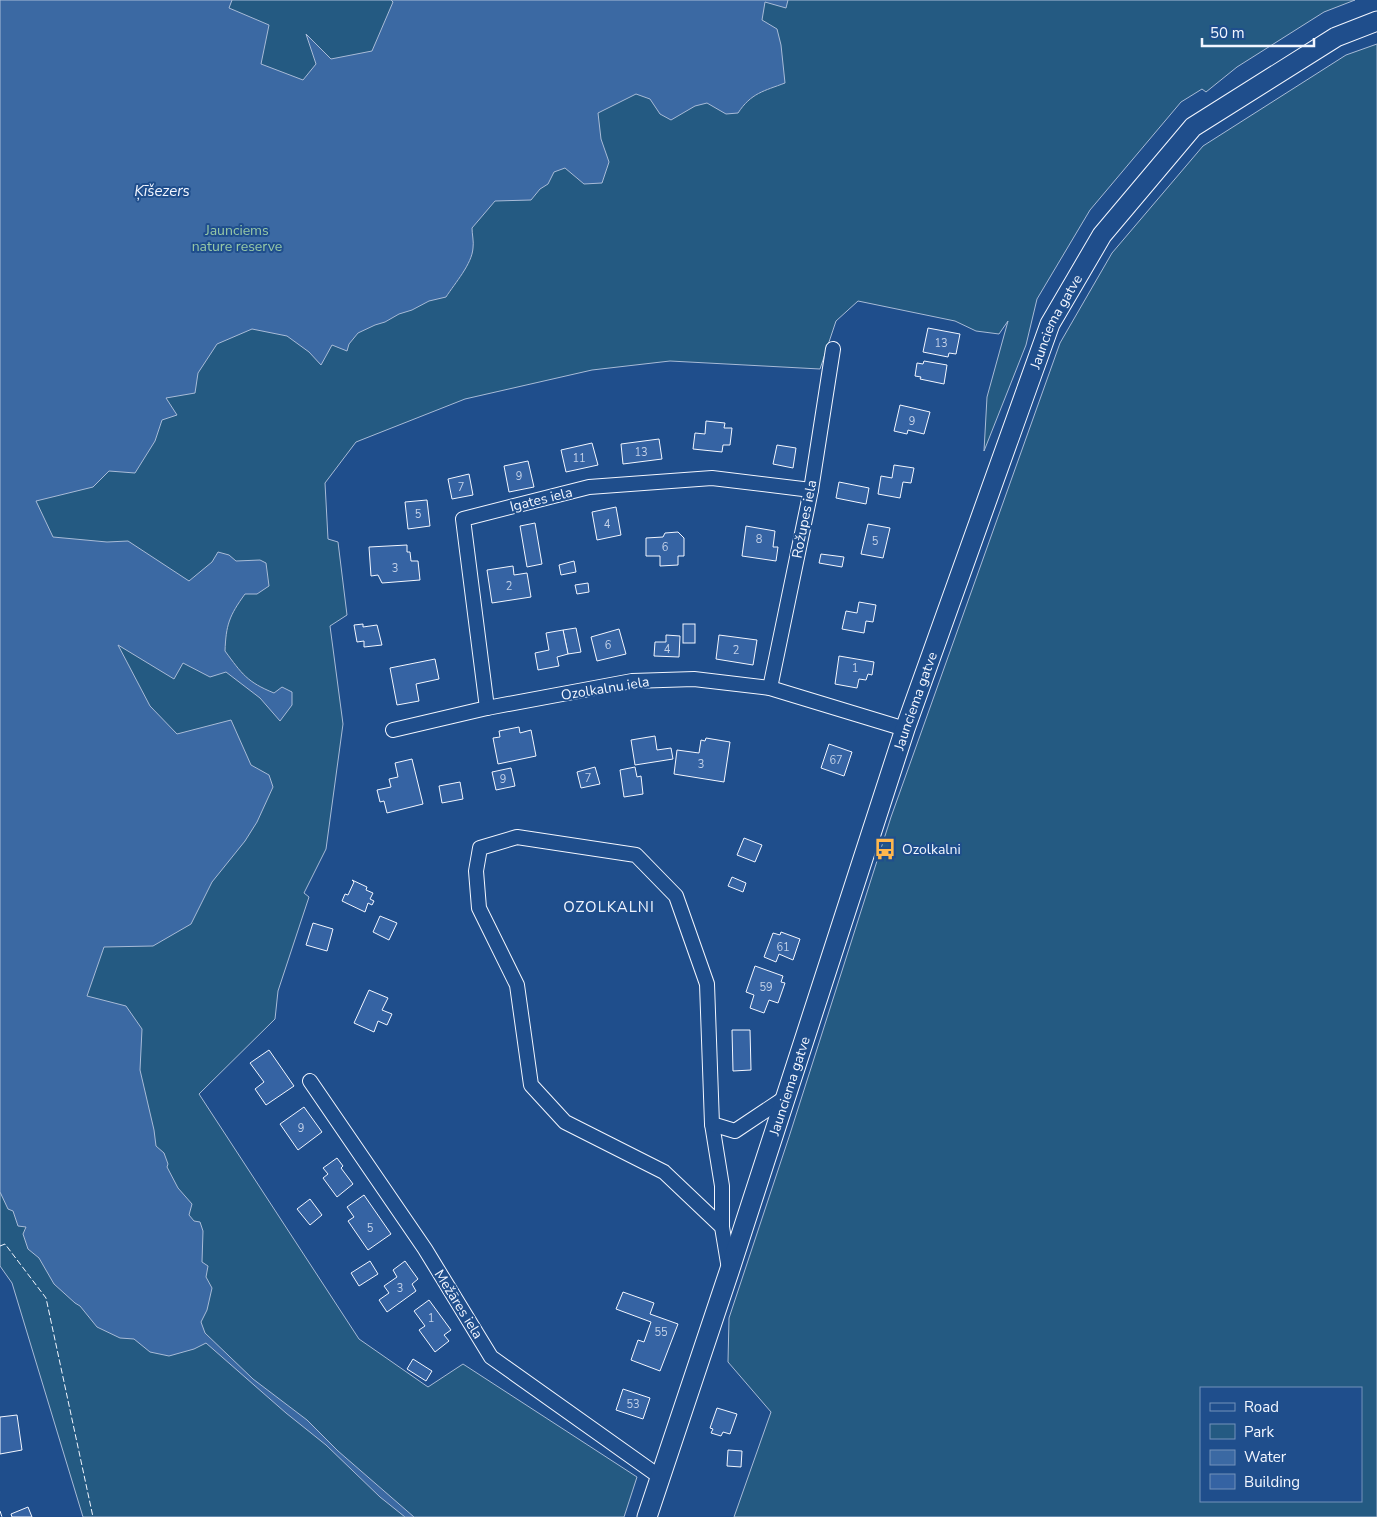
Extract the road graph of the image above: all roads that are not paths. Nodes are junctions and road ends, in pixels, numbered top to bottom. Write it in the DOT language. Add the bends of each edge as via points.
graph roads {
  1 [pos="1377,21"];
  2 [pos="833,349"];
  3 [pos="811,490"];
  4 [pos="770,688"];
  5 [pos="487,708"];
  6 [pos="905,729"];
  7 [pos="393,730"];
  8 [pos="310,1080"];
  9 [pos="786,1097"];
  10 [pos="712,1124"];
  11 [pos="722,1227"];
  12 [pos="730,1272"];
  13 [pos="660,1477"];
  14 [pos="647,1517"];
  1 -- 6 [label="main road, Jaunciema gatve" via="1336,37 1193,127 1102,235 1050,324"];
  2 -- 3 [label="street, Rožupes iela"];
  3 -- 4 [label="street, Rožupes iela"];
  3 -- 5 [label="street, Igates iela" via="712,478 589,487 463,519"];
  4 -- 5 [label="street, Ozolkalnu iela" via="694,679 632,681"];
  4 -- 6 [label="street, Ozolkalnu iela"];
  5 -- 7 [label="street, Ozolkalnu iela"];
  6 -- 9 [label="main road, Jaunciema gatve"];
  8 -- 13 [label="street, Mežāres iela" via="425,1249 492,1357"];
  9 -- 10 [label="street" via="735,1131"];
  9 -- 12 [label="main road, Jaunciema gatve"];
  10 -- 11 [label="street" via="722,1186"];
  10 -- 11 [label="street" via="707,984 676,896 636,855 517,837 480,848 476,871 479,908 517,985 531,1085 565,1122 664,1172"];
  11 -- 12 [label="street"];
  12 -- 13 [label="main road, Jaunciema gatve"];
  13 -- 14 [label="main road, Jaunciema gatve"];
}
